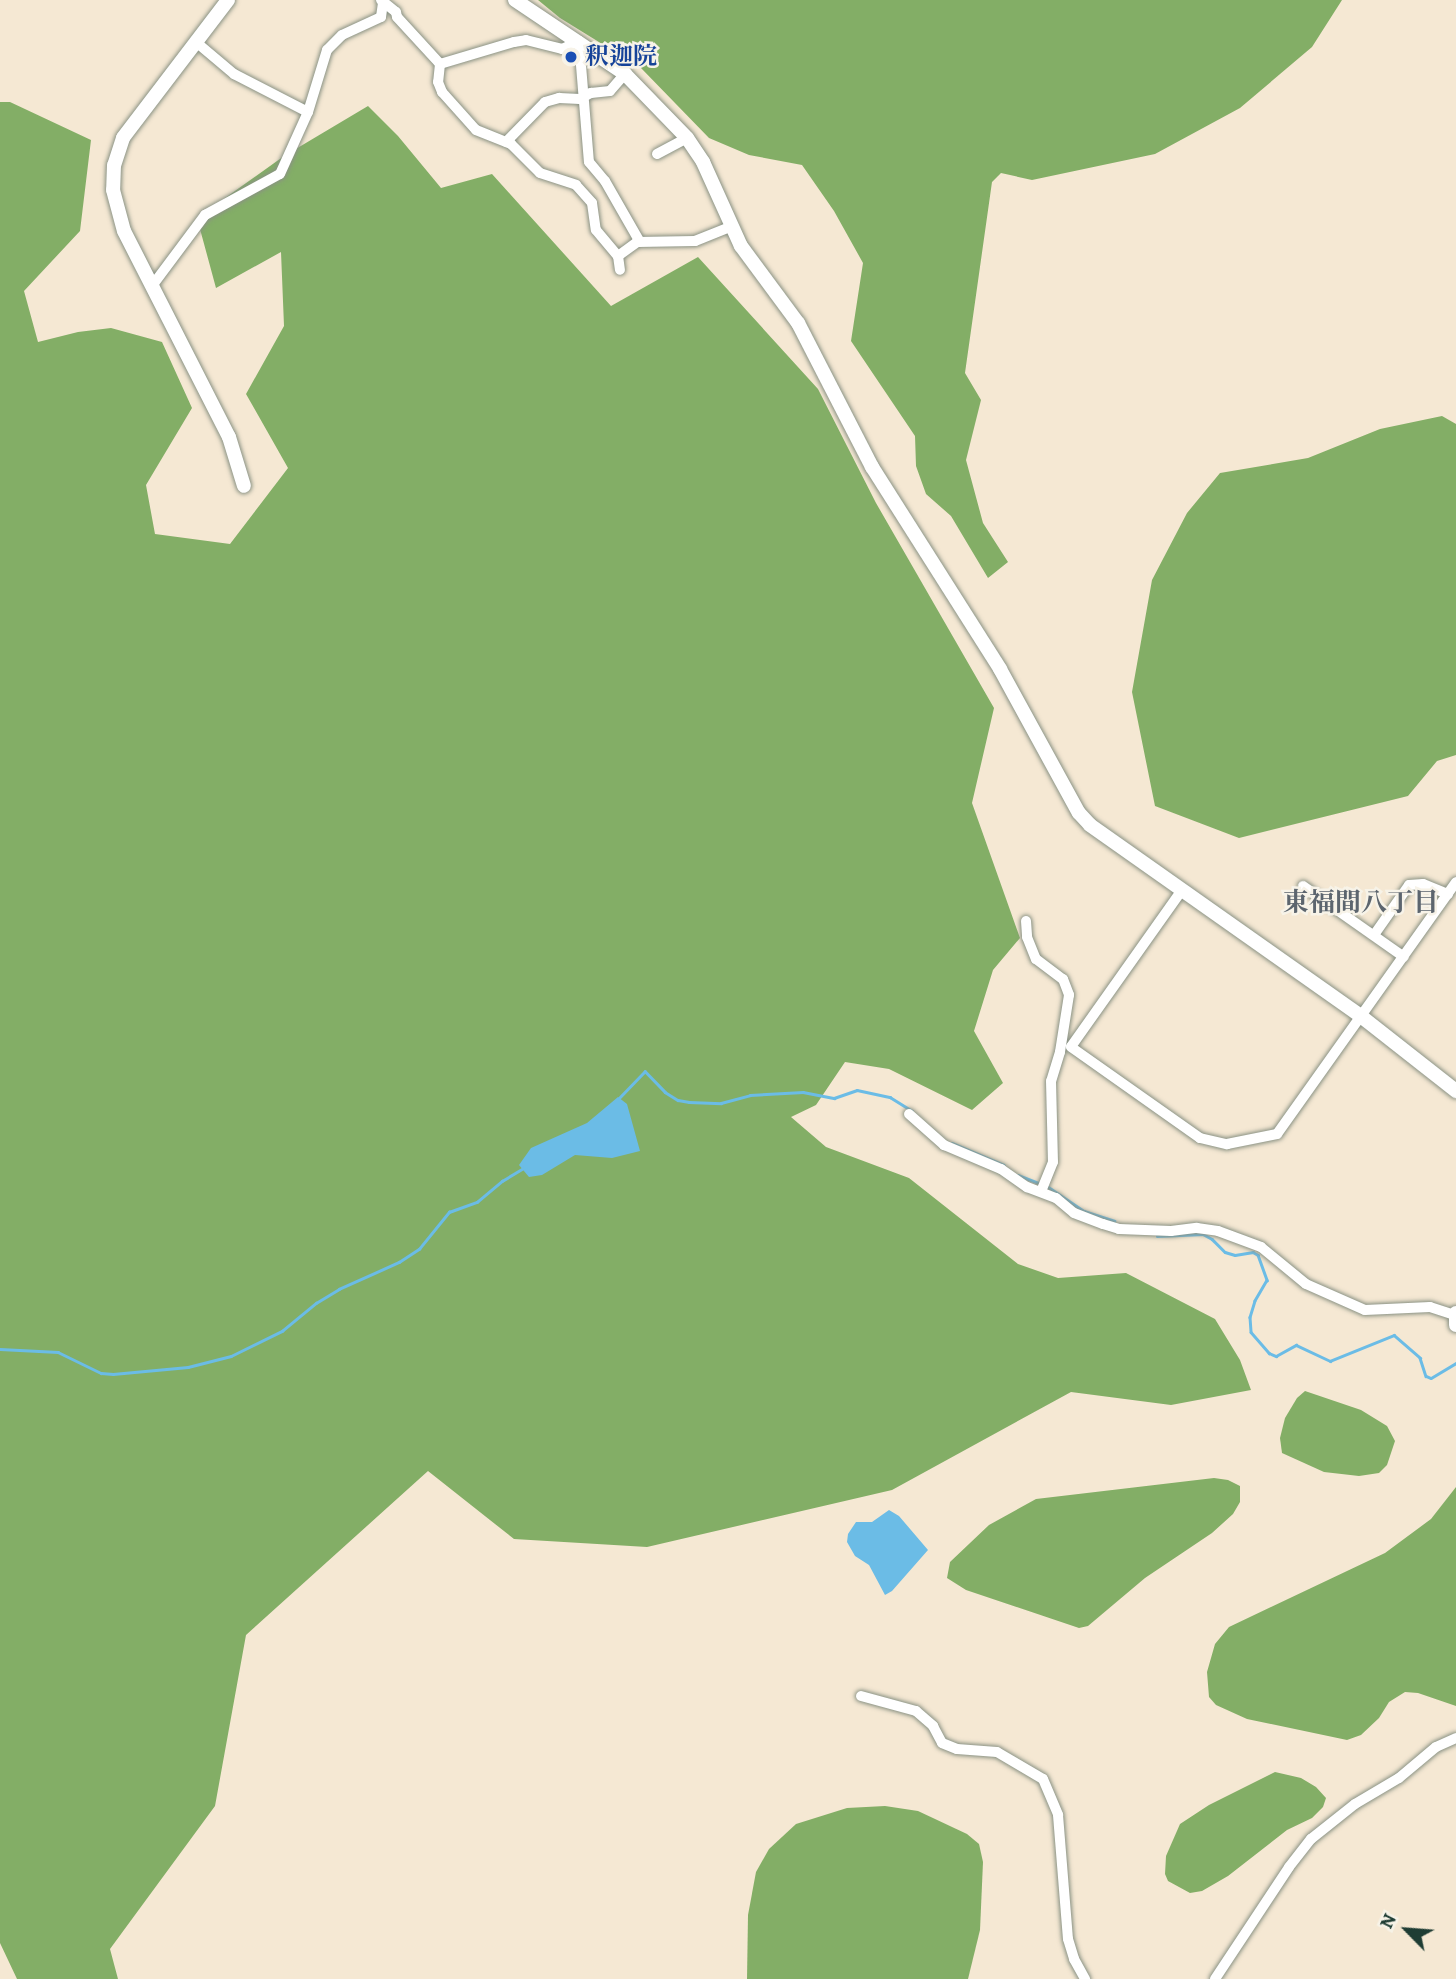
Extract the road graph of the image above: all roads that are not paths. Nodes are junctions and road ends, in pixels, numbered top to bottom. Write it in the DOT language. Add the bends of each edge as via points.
graph roads {
  1 [pos="228,0"];
  2 [pos="515,0"];
  3 [pos="382,2"];
  4 [pos="381,17"];
  5 [pos="397,17"];
  6 [pos="579,41"];
  7 [pos="195,42"];
  8 [pos="440,64"];
  9 [pos="625,74"];
  10 [pos="584,96"];
  11 [pos="308,113"];
  12 [pos="687,138"];
  13 [pos="506,142"];
  14 [pos="657,154"];
  15 [pos="593,167"];
  16 [pos="576,185"];
  17 [pos="732,226"];
  18 [pos="640,242"];
  19 [pos="618,256"];
  20 [pos="620,270"];
  21 [pos="152,286"];
  22 [pos="244,486"];
  23 [pos="1456,882"];
  24 [pos="1303,886"];
  25 [pos="1182,890"];
  26 [pos="1448,894"];
  27 [pos="1026,921"];
  28 [pos="1374,935"];
  29 [pos="1404,957"];
  30 [pos="1362,1017"];
  31 [pos="1065,1050"];
  32 [pos="1456,1091"];
  33 [pos="909,1114"];
  34 [pos="1041,1191"];
  35 [pos="1455,1318"];
  36 [pos="861,1696"];
  37 [pos="1456,1738"];
  38 [pos="1084,1979"];
  39 [pos="1215,1979"];
  1 -- 7 [label="street"];
  2 -- 6 [label="street"];
  3 -- 4 [label="street"];
  3 -- 5 [label="street"];
  4 -- 5 [label="street"];
  4 -- 11 [label="street" via="333,42"];
  5 -- 8 [label="street"];
  6 -- 8 [label="street" via="562,50 526,40"];
  6 -- 9 [label="street"];
  6 -- 10 [label="street"];
  7 -- 11 [label="street" via="234,74"];
  7 -- 21 [label="street" via="132,124 114,164 116,210"];
  8 -- 13 [label="street" via="438,82 447,97 476,130"];
  9 -- 10 [label="street" via="610,91"];
  9 -- 12 [label="street"];
  10 -- 13 [label="street" via="545,102"];
  10 -- 15 [label="street"];
  11 -- 21 [label="street" via="280,174 205,215"];
  12 -- 14 [label="street"];
  12 -- 17 [label="street"];
  13 -- 16 [label="street" via="540,173"];
  15 -- 16 [label="street"];
  15 -- 18 [label="street"];
  16 -- 19 [label="street" via="592,203 596,230"];
  17 -- 18 [label="street" via="695,241"];
  17 -- 25 [label="street" via="741,246 798,323 872,467 1000,669 1079,813"];
  18 -- 19 [label="street"];
  19 -- 20 [label="street"];
  21 -- 22 [label="street" via="229,437"];
  23 -- 26 [label="street"];
  24 -- 28 [label="street"];
  25 -- 30 [label="street"];
  25 -- 31 [label="street"];
  26 -- 28 [label="street" via="1423,884 1409,885"];
  26 -- 29 [label="street"];
  27 -- 31 [label="street" via="1036,958 1068,986"];
  28 -- 29 [label="street"];
  29 -- 30 [label="street"];
  30 -- 31 [label="street" via="1277,1135 1227,1143 1200,1138"];
  30 -- 32 [label="street"];
  31 -- 34 [label="street" via="1051,1081 1053,1162"];
  33 -- 34 [label="street" via="944,1145"];
  34 -- 35 [label="street" via="1074,1213 1119,1229 1197,1228 1251,1243 1271,1253 1306,1284 1365,1310 1430,1307"];
  36 -- 38 [label="street" via="916,1712 933,1726 942,1742 957,1749 997,1752 1043,1779 1058,1815 1068,1939"];
  37 -- 39 [label="street" via="1436,1747 1311,1839"];
}
